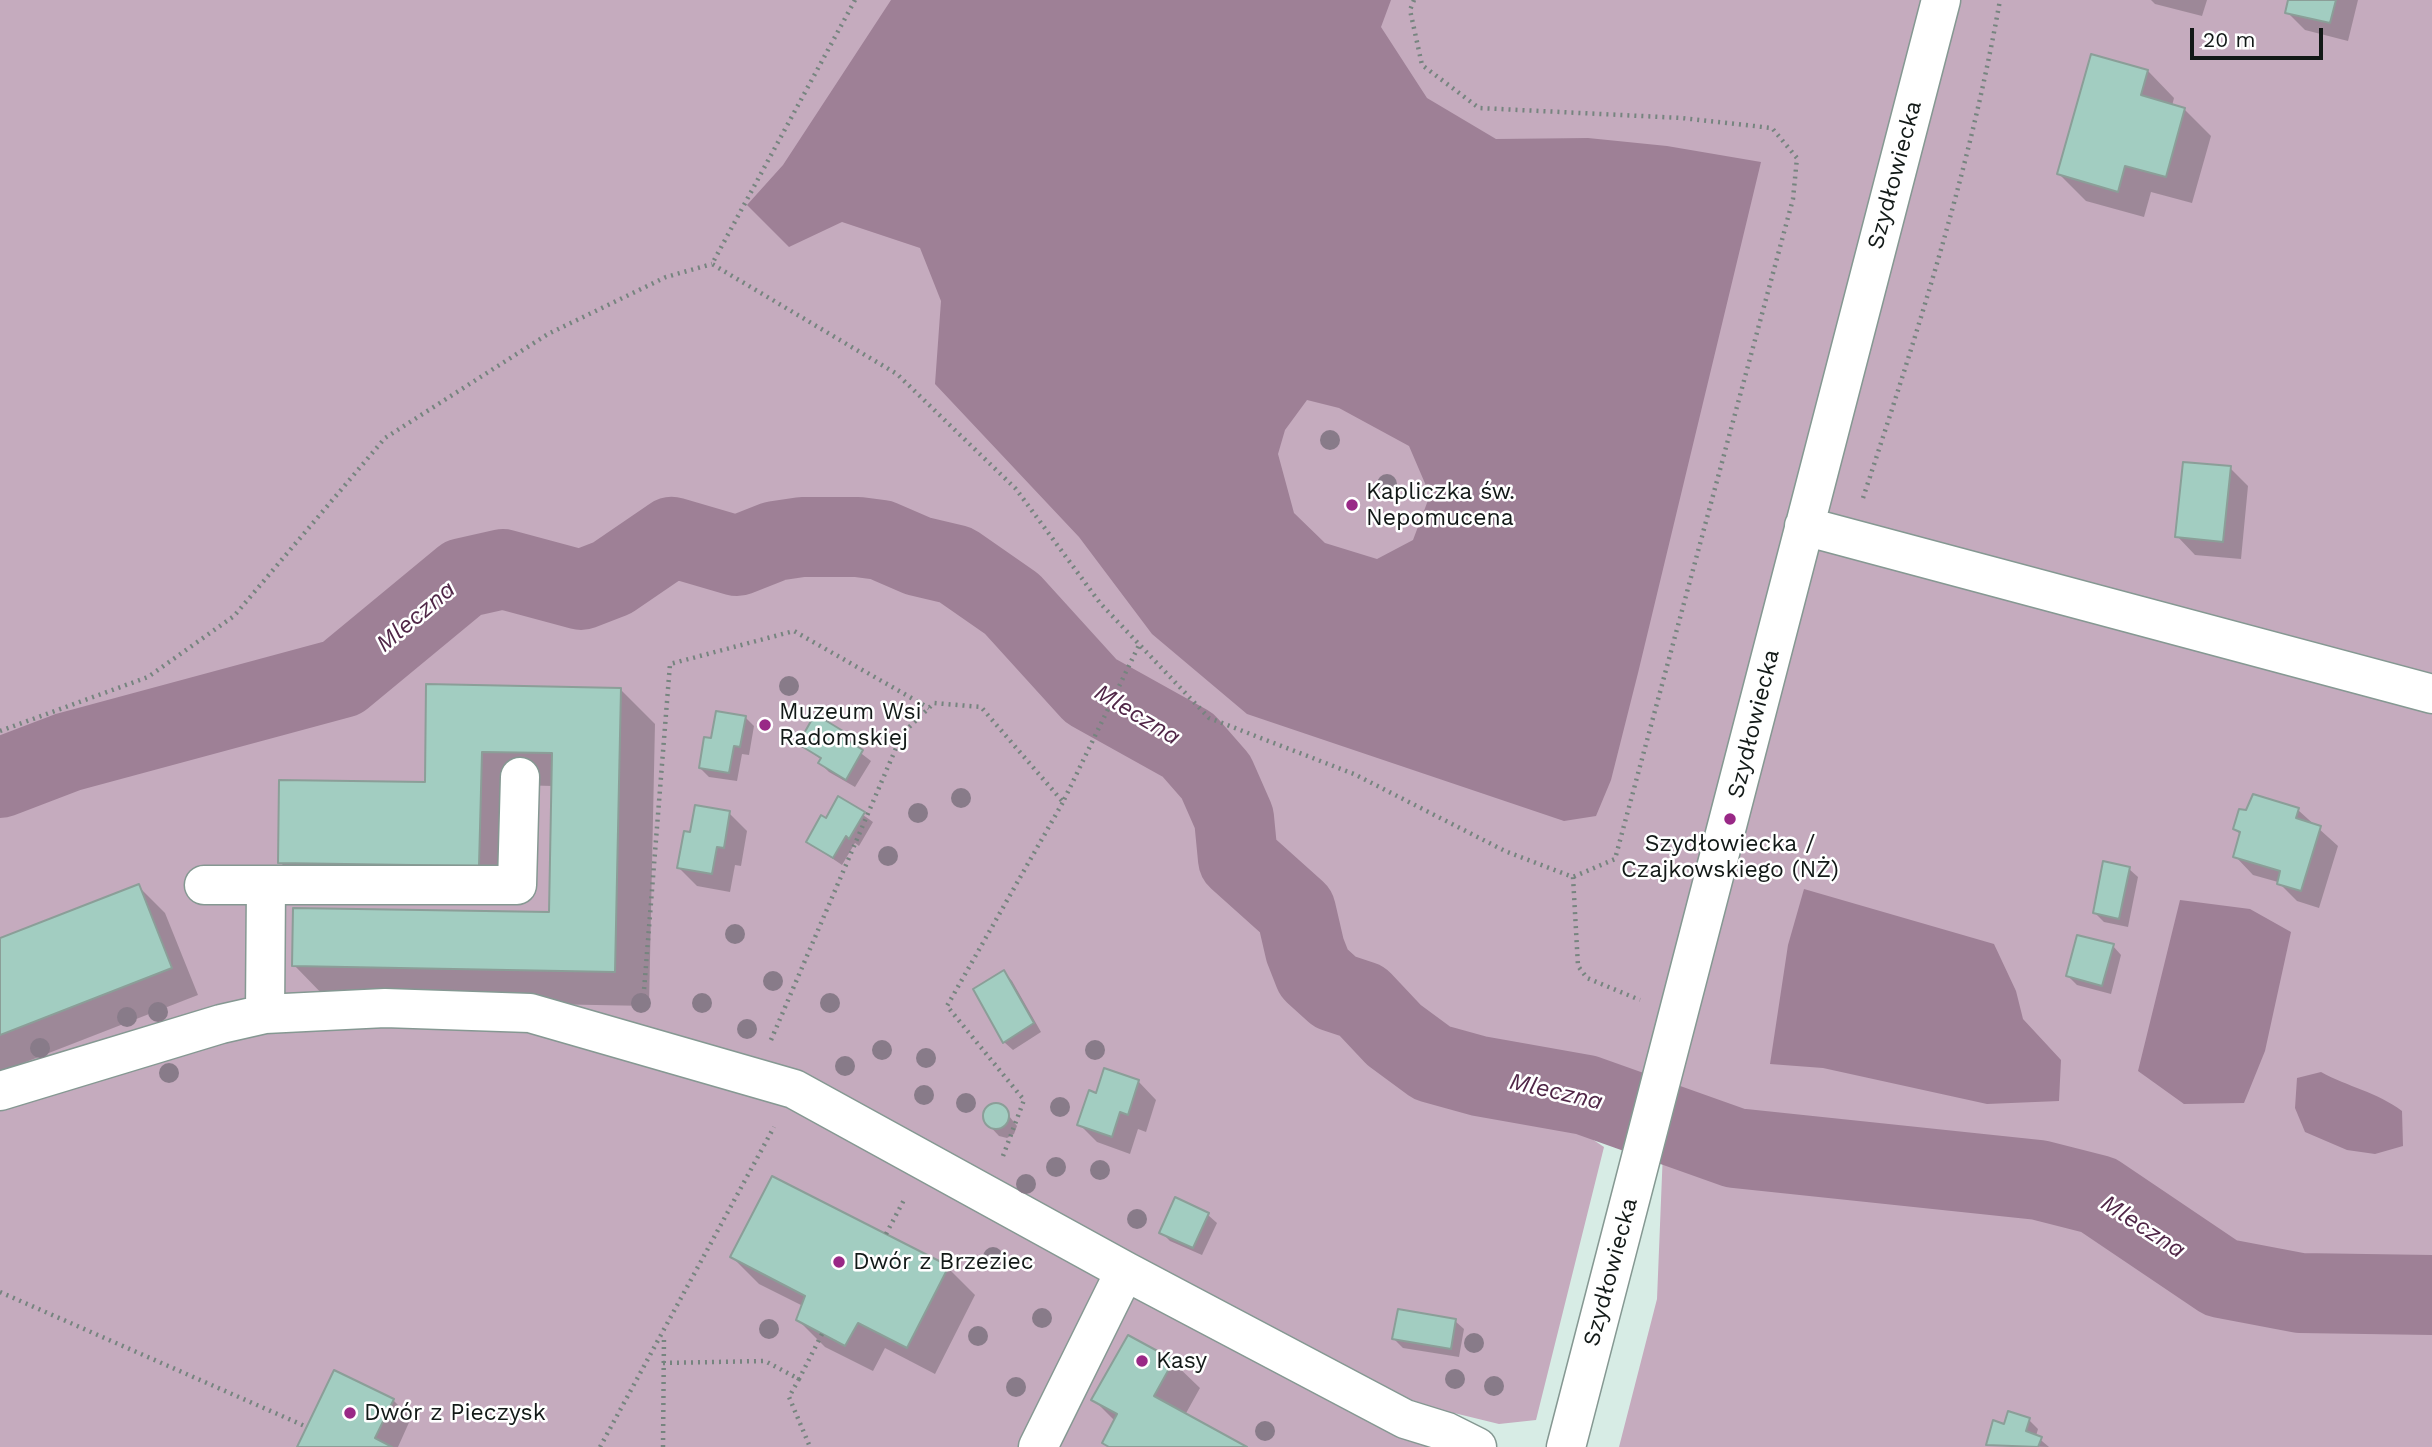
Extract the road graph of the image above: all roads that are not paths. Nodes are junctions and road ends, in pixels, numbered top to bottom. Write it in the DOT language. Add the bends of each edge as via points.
graph roads {
  1 [pos="1941,0"];
  2 [pos="1804,526"];
  3 [pos="2432,694"];
  4 [pos="520,777"];
  5 [pos="204,885"];
  6 [pos="266,886"];
  7 [pos="265,1014"];
  8 [pos="0,1091"];
  9 [pos="1125,1271"];
  10 [pos="1038,1447"];
  11 [pos="1477,1447"];
  12 [pos="1566,1447"];
  1 -- 2 [label="street, Szydłowiecka"];
  2 -- 3 [label="street"];
  2 -- 12 [label="street, Szydłowiecka"];
  4 -- 6 [label="street" via="517,885"];
  5 -- 6 [label="street"];
  6 -- 7 [label="street"];
  7 -- 8 [label="street"];
  7 -- 9 [label="street" via="386,1007 530,1013 794,1089"];
  9 -- 10 [label="street"];
  9 -- 11 [label="street" via="1405,1419"];
}
